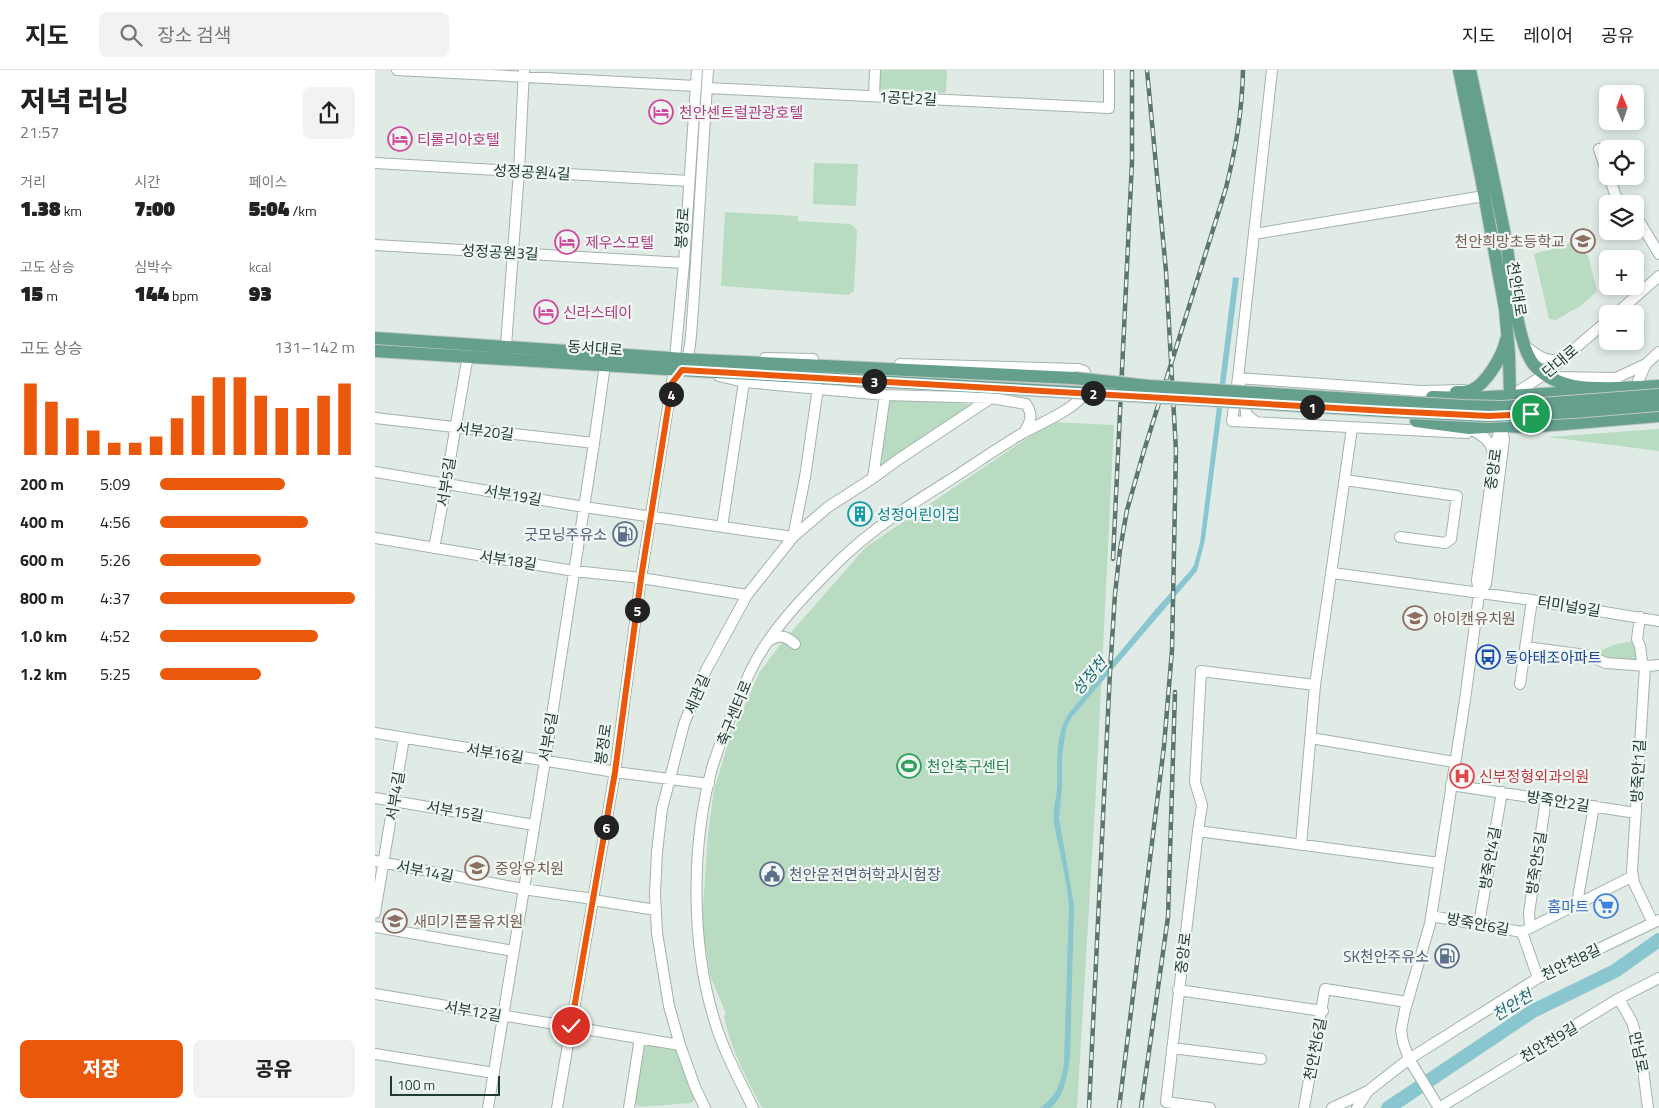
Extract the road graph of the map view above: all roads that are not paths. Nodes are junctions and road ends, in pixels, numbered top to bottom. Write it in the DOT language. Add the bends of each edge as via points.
graph roads {
  1 [pos="397,70"];
  2 [pos="697,70"];
  3 [pos="708,70"];
  4 [pos="875,70"];
  5 [pos="1109,70"];
  6 [pos="1271,70"];
  7 [pos="1459,70"];
  8 [pos="1470,70"];
  9 [pos="524,73"];
  10 [pos="696,86"];
  11 [pos="707,88"];
  12 [pos="874,96"];
  13 [pos="375,163"];
  14 [pos="519,171"];
  15 [pos="689,180"];
  16 [pos="1484,196"];
  17 [pos="1644,229"];
  18 [pos="1254,234"];
  19 [pos="375,245"];
  20 [pos="513,253"];
  21 [pos="1659,254"];
  22 [pos="684,263"];
  23 [pos="1659,276"];
  24 [pos="1625,305"];
  25 [pos="1518,321"];
  26 [pos="1599,328"];
  27 [pos="1507,335"];
  28 [pos="375,338"];
  29 [pos="507,346"];
  30 [pos="1525,346"];
  31 [pos="375,351"];
  32 [pos="1659,352"];
  33 [pos="468,356"];
  34 [pos="1566,357"];
  35 [pos="1646,364"];
  36 [pos="605,365"];
  37 [pos="686,365"];
  38 [pos="1545,374"];
  39 [pos="814,377"];
  40 [pos="1074,378"];
  41 [pos="1238,378"];
  42 [pos="1260,379"];
  43 [pos="744,382"];
  44 [pos="1659,386"];
  45 [pos="1645,387"];
  46 [pos="979,388"];
  47 [pos="1628,388"];
  48 [pos="1473,390"];
  49 [pos="885,395"];
  50 [pos="1659,395"];
  51 [pos="1432,397"];
  52 [pos="1510,397"];
  53 [pos="991,398"];
  54 [pos="1244,398"];
  55 [pos="1659,405"];
  56 [pos="1659,416"];
  57 [pos="375,418"];
  58 [pos="1257,422"];
  59 [pos="1501,426"];
  60 [pos="454,427"];
  61 [pos="1529,427"];
  62 [pos="1352,428"];
  63 [pos="1474,430"];
  64 [pos="1023,434"];
  65 [pos="594,444"];
  66 [pos="1503,452"];
  67 [pos="1493,466"];
  68 [pos="375,472"];
  69 [pos="873,478"];
  70 [pos="1345,480"];
  71 [pos="447,483"];
  72 [pos="585,507"];
  73 [pos="651,517"];
  74 [pos="722,527"];
  75 [pos="793,537"];
  76 [pos="375,538"];
  77 [pos="1400,538"];
  78 [pos="434,548"];
  79 [pos="574,571"];
  80 [pos="1333,573"];
  81 [pos="641,578"];
  82 [pos="1479,594"];
  83 [pos="747,595"];
  84 [pos="1532,600"];
  85 [pos="1640,617"];
  86 [pos="1659,621"];
  87 [pos="770,640"];
  88 [pos="795,644"];
  89 [pos="1526,647"];
  90 [pos="1659,665"];
  91 [pos="1645,666"];
  92 [pos="1520,684"];
  93 [pos="1315,685"];
  94 [pos="375,734"];
  95 [pos="404,738"];
  96 [pos="1311,738"];
  97 [pos="545,761"];
  98 [pos="1454,762"];
  99 [pos="615,772"];
  100 [pos="669,779"];
  101 [pos="709,784"];
  102 [pos="1451,785"];
  103 [pos="1502,792"];
  104 [pos="375,798"];
  105 [pos="1546,799"];
  106 [pos="395,801"];
  107 [pos="1593,806"];
  108 [pos="1636,813"];
  109 [pos="534,825"];
  110 [pos="1198,831"];
  111 [pos="1301,844"];
  112 [pos="379,862"];
  113 [pos="1439,863"];
  114 [pos="1633,876"];
  115 [pos="523,889"];
  116 [pos="593,900"];
  117 [pos="1577,904"];
  118 [pos="656,910"];
  119 [pos="375,913"];
  120 [pos="1431,916"];
  121 [pos="1656,921"];
  122 [pos="1479,924"];
  123 [pos="375,927"];
  124 [pos="1526,930"];
  125 [pos="514,951"];
  126 [pos="1538,978"];
  127 [pos="1659,978"];
  128 [pos="1178,990"];
  129 [pos="375,994"];
  130 [pos="1619,999"];
  131 [pos="1407,1002"];
  132 [pos="1323,1011"];
  133 [pos="503,1016"];
  134 [pos="571,1026"];
  135 [pos="639,1038"];
  136 [pos="680,1045"];
  137 [pos="1172,1048"];
  138 [pos="375,1054"];
  139 [pos="1261,1059"];
  140 [pos="1412,1063"];
  141 [pos="494,1074"];
  142 [pos="1368,1091"];
  143 [pos="488,1108"];
  144 [pos="557,1108"];
  145 [pos="629,1108"];
  146 [pos="698,1108"];
  147 [pos="705,1108"];
  148 [pos="753,1108"];
  149 [pos="1211,1108"];
  150 [pos="1304,1108"];
  151 [pos="1332,1108"];
  152 [pos="1357,1108"];
  153 [pos="1439,1108"];
  154 [pos="1648,1108"];
  1 -- 9 [label="street"];
  2 -- 10 [label="street, 봉정로"];
  3 -- 11 [label="street, 봉정로"];
  4 -- 12 [label="street"];
  5 -- 12 [label="street, 1공단2길" via="1109,108"];
  6 -- 18 [label="street"];
  7 -- 16 [label="main road, 천안대로"];
  8 -- 25 [label="main road, 천안대로" via="1506,242"];
  9 -- 10 [label="street"];
  9 -- 14 [label="street"];
  10 -- 15 [label="street, 봉정로"];
  11 -- 12 [label="street, 1공단2길"];
  11 -- 37 [label="street, 봉정로" via="693,310"];
  13 -- 14 [label="street, 성정공원4길"];
  14 -- 15 [label="street, 성정공원4길"];
  14 -- 20 [label="street"];
  15 -- 22 [label="street, 봉정로"];
  16 -- 18 [label="street"];
  16 -- 27 [label="main road, 천안대로"];
  17 -- 21 [label="street"];
  18 -- 41 [label="street"];
  19 -- 20 [label="street, 성정공원3길"];
  20 -- 22 [label="street, 성정공원3길"];
  20 -- 29 [label="street"];
  22 -- 37 [label="street, 봉정로"];
  23 -- 24 [label="street"];
  25 -- 30 [label="main road"];
  25 -- 52 [label="main road"];
  26 -- 34 [label="street, 단대로"];
  27 -- 48 [label="main road" via="1498,362"];
  27 -- 52 [label="main road, 천안대로"];
  28 -- 29 [label="main road, 동서대로"];
  29 -- 37 [label="main road, 동서대로"];
  30 -- 34 [label="street" via="1546,360"];
  30 -- 38 [label="main road" via="1535,365"];
  31 -- 33 [label="main road, 동서대로"];
  32 -- 35 [label="street"];
  33 -- 36 [label="main road, 동서대로"];
  33 -- 60 [label="street, 서부5길"];
  34 -- 38 [label="street, 단대로"];
  35 -- 38 [label="street" via="1616,378"];
  35 -- 45 [label="street" via="1638,381"];
  36 -- 37 [label="main road, 동서대로"];
  36 -- 65 [label="street, 서부6길"];
  37 -- 39 [label="main road, 동서대로"];
  37 -- 43 [label="street"];
  37 -- 64 [label="street, 축구센터로" via="779,357 1084,371 1087,386 1083,396"];
  37 -- 73 [label="street, 봉정로" via="672,383"];
  38 -- 47 [label="main road" via="1567,386"];
  38 -- 52 [label="street, 단대로"];
  39 -- 40 [label="main road"];
  39 -- 43 [label="street"];
  39 -- 46 [label="main road"];
  39 -- 49 [label="street"];
  39 -- 75 [label="street" via="805,477"];
  40 -- 50 [label="main road, bridge" via="1149,386 1463,406 1502,407"];
  40 -- 51 [label="main road, bridge" via="1162,379"];
  41 -- 42 [label="street"];
  41 -- 54 [label="street"];
  41 -- 58 [label="street, 중앙로" via="1232,421"];
  42 -- 48 [label="street" via="1421,390"];
  42 -- 54 [label="street" via="1247,388"];
  43 -- 74 [label="street"];
  44 -- 45 [label="main road"];
  45 -- 47 [label="main road"];
  46 -- 55 [label="main road, bridge" via="1489,416"];
  46 -- 63 [label="main road" via="1121,402 1416,421"];
  47 -- 52 [label="main road"];
  48 -- 51 [label="main road"];
  49 -- 53 [label="street"];
  49 -- 69 [label="street"];
  51 -- 52 [label="main road"];
  52 -- 59 [label="main road, 천안대로"];
  53 -- 64 [label="street" via="1026,404 1031,422"];
  53 -- 69 [label="street, 세관길"];
  54 -- 58 [label="street" via="1246,414"];
  56 -- 61 [label="main road"];
  57 -- 60 [label="street, 서부20길"];
  58 -- 62 [label="street, 중앙로"];
  59 -- 61 [label="main road"];
  59 -- 63 [label="main road"];
  59 -- 66 [label="street, 중앙로" via="1505,439"];
  59 -- 67 [label="street, 중앙로"];
  60 -- 65 [label="street, 서부20길"];
  60 -- 71 [label="street, 서부5길"];
  61 -- 66 [label="street" via="1510,438"];
  62 -- 63 [label="street, 중앙로"];
  62 -- 70 [label="street"];
  63 -- 67 [label="street" via="1493,448"];
  64 -- 87 [label="street, 축구센터로" via="872,533 801,600"];
  65 -- 72 [label="street, 서부6길"];
  66 -- 82 [label="street, 중앙로" via="1486,584"];
  67 -- 82 [label="street, 중앙로" via="1477,580"];
  68 -- 71 [label="street, 서부19길"];
  69 -- 75 [label="street, 세관길" via="828,507"];
  70 -- 77 [label="street" via="1457,496 1451,539 1445,542"];
  70 -- 80 [label="street"];
  71 -- 72 [label="street, 서부19길"];
  71 -- 78 [label="street, 서부5길"];
  72 -- 73 [label="street, 서부19길"];
  72 -- 79 [label="street, 서부6길"];
  73 -- 74 [label="street, 서부19길"];
  73 -- 81 [label="street, 봉정로"];
  74 -- 75 [label="street, 서부19길"];
  75 -- 83 [label="street, 세관길"];
  76 -- 78 [label="street, 서부18길"];
  78 -- 79 [label="street, 서부18길"];
  79 -- 81 [label="street, 서부18길"];
  79 -- 97 [label="street, 서부6길"];
  80 -- 82 [label="street"];
  80 -- 93 [label="street"];
  81 -- 83 [label="street, 서부18길"];
  81 -- 99 [label="street, 봉정로"];
  82 -- 84 [label="street, 터미널9길"];
  82 -- 98 [label="street, 중앙로"];
  83 -- 100 [label="street, 세관길" via="705,672 684,724"];
  84 -- 85 [label="street, 터미널9길"];
  84 -- 89 [label="street"];
  85 -- 86 [label="street, 터미널9길"];
  85 -- 91 [label="street, 방죽안1길" via="1637,639"];
  87 -- 88 [label="street" via="779,635"];
  87 -- 101 [label="street, 축구센터로" via="758,657 735,705"];
  89 -- 91 [label="street" via="1586,655 1606,663"];
  89 -- 92 [label="street"];
  90 -- 91 [label="street"];
  91 -- 108 [label="street, 방죽안1길"];
  93 -- 96 [label="street"];
  93 -- 110 [label="street, 중앙로" via="1201,671 1195,782 1202,805"];
  94 -- 95 [label="street, 서부16길"];
  95 -- 97 [label="street, 서부16길"];
  95 -- 106 [label="street, 서부4길"];
  96 -- 98 [label="street"];
  96 -- 111 [label="street"];
  97 -- 99 [label="street, 서부16길"];
  97 -- 109 [label="street, 서부6길"];
  98 -- 102 [label="street, 중앙로"];
  99 -- 100 [label="street, 서부16길"];
  99 -- 116 [label="street, 봉정로"];
  100 -- 101 [label="street, 서부16길"];
  100 -- 118 [label="street, 세관길" via="657,852"];
  101 -- 148 [label="street, 축구센터로" via="697,854 700,949 714,1020 724,1049"];
  102 -- 103 [label="street, 방죽안2길"];
  102 -- 113 [label="street, 중앙로"];
  103 -- 105 [label="street, 방죽안2길"];
  103 -- 122 [label="street, 방죽안4길"];
  104 -- 106 [label="street, 서부15길"];
  105 -- 107 [label="street, 방죽안2길"];
  105 -- 124 [label="street, 방죽안5길"];
  106 -- 109 [label="street, 서부15길"];
  106 -- 112 [label="street, 서부4길"];
  107 -- 108 [label="street, 방죽안2길"];
  107 -- 117 [label="street"];
  108 -- 114 [label="street, 방죽안1길"];
  109 -- 115 [label="street, 서부6길"];
  110 -- 111 [label="street"];
  110 -- 128 [label="street, 중앙로"];
  111 -- 113 [label="street"];
  112 -- 115 [label="street, 서부14길"];
  112 -- 119 [label="street, 서부4길"];
  113 -- 120 [label="street, 중앙로"];
  114 -- 117 [label="street, 방죽안6길"];
  114 -- 121 [label="street, 방죽안1길"];
  115 -- 116 [label="street, 서부14길"];
  115 -- 125 [label="street, 서부6길"];
  116 -- 118 [label="street, 서부14길"];
  116 -- 134 [label="street, 봉정로"];
  117 -- 124 [label="street, 방죽안6길"];
  118 -- 136 [label="street, 세관길" via="669,1006"];
  120 -- 122 [label="street, 방죽안6길"];
  120 -- 131 [label="street, 중앙로"];
  121 -- 126 [label="street, 천안천8길"];
  122 -- 124 [label="street, 방죽안6길"];
  123 -- 125 [label="street"];
  124 -- 126 [label="street, 방죽안5길"];
  125 -- 133 [label="street, 서부6길"];
  126 -- 140 [label="street, 천안천8길"];
  127 -- 130 [label="street, 천안천9길"];
  128 -- 132 [label="street, 중앙로"];
  128 -- 137 [label="street"];
  129 -- 133 [label="street, 서부12길"];
  130 -- 153 [label="street, 천안천9길"];
  130 -- 154 [label="street, 만남로" via="1632,1022 1641,1053"];
  131 -- 132 [label="street, 천안천6길" via="1325,989"];
  131 -- 140 [label="street, 중앙로" via="1401,1030"];
  132 -- 150 [label="street, 천안천6길"];
  133 -- 134 [label="street, 서부12길"];
  133 -- 141 [label="street, 서부6길"];
  134 -- 135 [label="street, 서부12길"];
  134 -- 144 [label="street, 봉정로"];
  135 -- 136 [label="street, 서부12길"];
  135 -- 145 [label="street"];
  136 -- 147 [label="street, 세관길"];
  137 -- 139 [label="street"];
  137 -- 149 [label="street" via="1165,1102"];
  138 -- 141 [label="street"];
  140 -- 142 [label="street"];
  140 -- 153 [label="street, 중앙로"];
  141 -- 143 [label="street, 서부6길"];
  142 -- 151 [label="street"];
  142 -- 152 [label="street"];
  146 -- 147 [label="street"];
}
